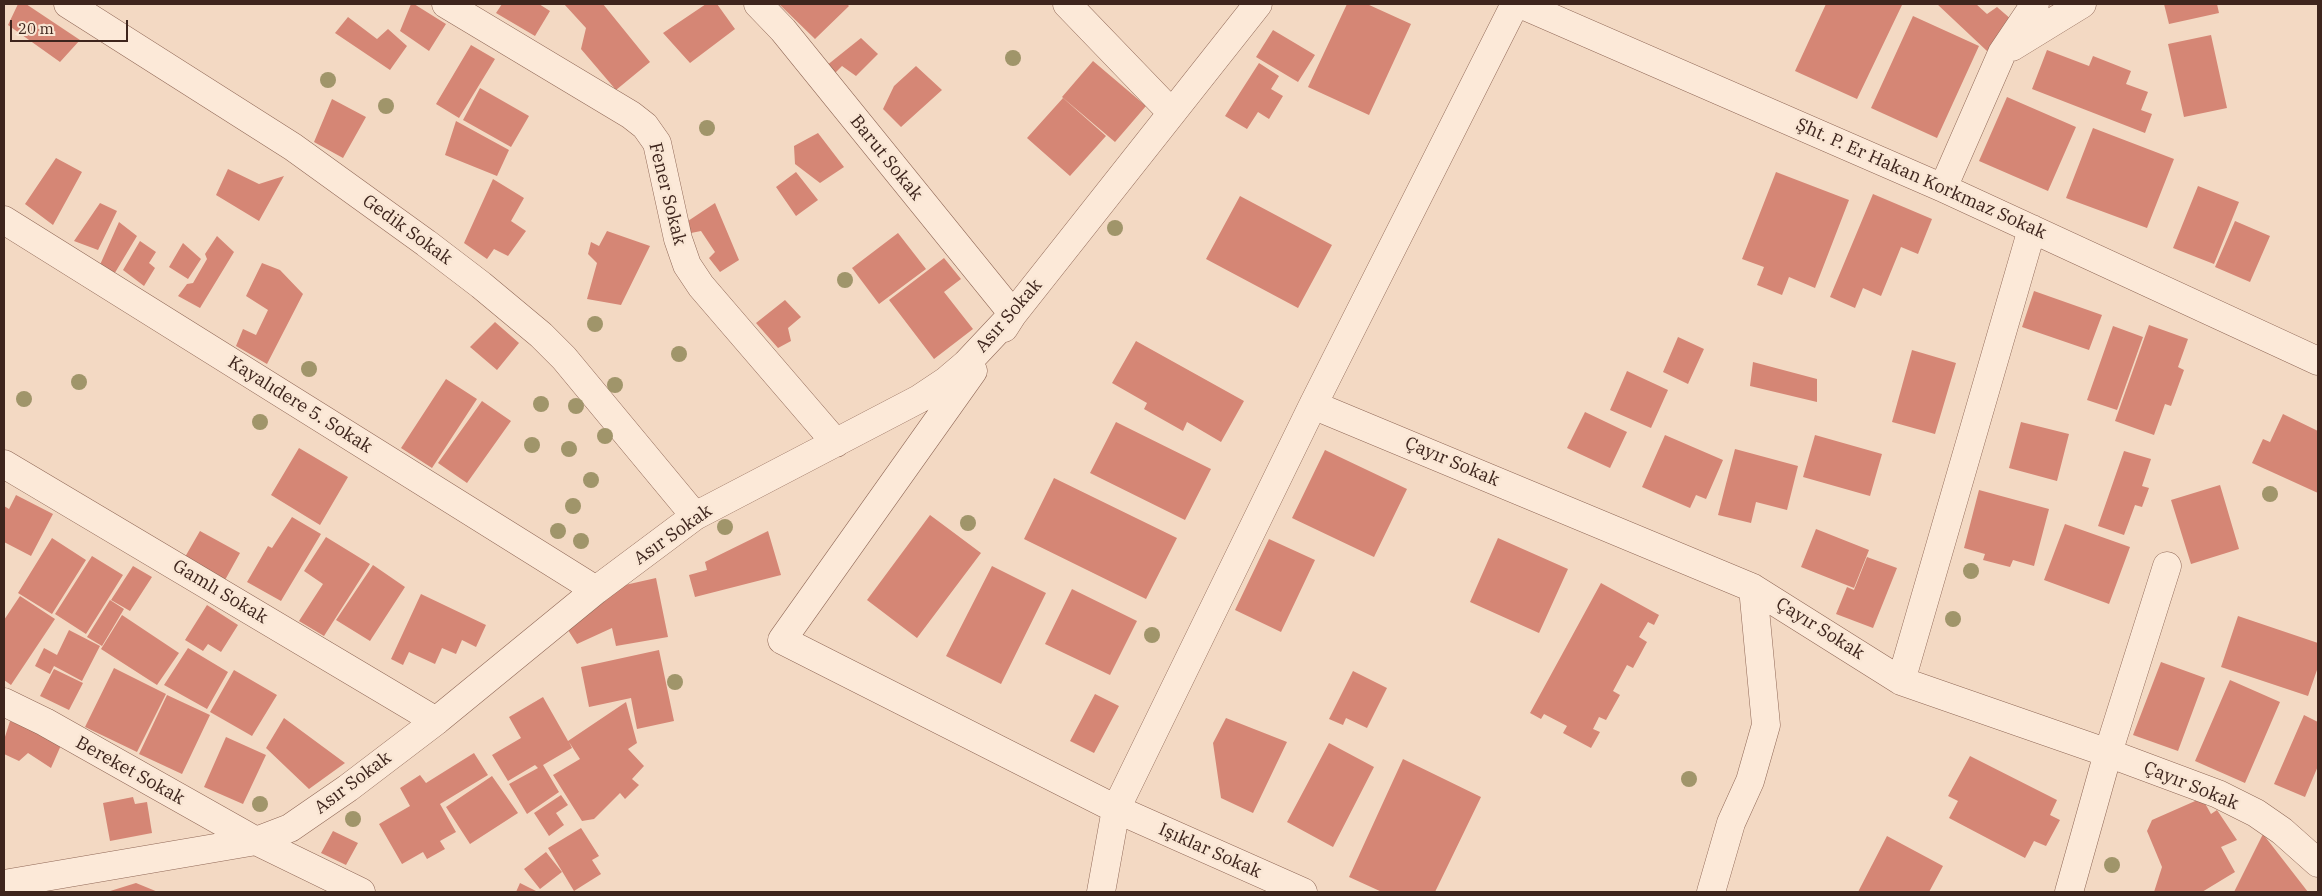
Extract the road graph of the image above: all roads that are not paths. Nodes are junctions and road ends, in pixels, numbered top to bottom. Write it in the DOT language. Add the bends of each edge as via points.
graph roads {
  1 [pos="68,4"];
  2 [pos="446,4"];
  3 [pos="758,4"];
  4 [pos="1067,4"];
  5 [pos="1258,4"];
  6 [pos="1515,4"];
  7 [pos="1520,4"];
  8 [pos="2035,4"];
  9 [pos="2082,4"];
  10 [pos="2002,53"];
  11 [pos="1172,114"];
  12 [pos="1943,188"];
  13 [pos="4,220"];
  14 [pos="2032,229"];
  15 [pos="1013,314"];
  16 [pos="2318,361"];
  17 [pos="1312,404"];
  18 [pos="836,443"];
  19 [pos="4,464"];
  20 [pos="695,516"];
  21 [pos="2168,566"];
  22 [pos="1753,588"];
  23 [pos="596,590"];
  24 [pos="1901,680"];
  25 [pos="4,702"];
  26 [pos="436,720"];
  27 [pos="2108,753"];
  28 [pos="1116,809"];
  29 [pos="256,841"];
  30 [pos="2318,863"];
  31 [pos="4,884"];
  32 [pos="361,892"];
  33 [pos="1101,892"];
  34 [pos="1303,892"];
  35 [pos="1710,892"];
  36 [pos="2069,892"];
  1 -- 20 [label="street, Gedik Sokak" via="293,147 482,286 564,358"];
  2 -- 18 [label="street, Fener Sokak" via="645,126 657,144 687,265 701,286"];
  3 -- 15 [label="street, Barut Sokak" via="783,30"];
  4 -- 11 [label="street"];
  5 -- 11 [label="street, Asır Sokak"];
  6 -- 17 [label="street"];
  7 -- 12 [label="street, Şht. P. Er Hakan Korkmaz Sokak"];
  8 -- 10 [label="street"];
  9 -- 10 [label="street"];
  10 -- 12 [label="street"];
  11 -- 15 [label="street, Asır Sokak"];
  12 -- 14 [label="street, Şht. P. Er Hakan Korkmaz Sokak"];
  13 -- 23 [label="street, Kayalıdere 5. Sokak"];
  14 -- 16 [label="street, Şht. P. Er Hakan Korkmaz Sokak"];
  14 -- 24 [label="street"];
  15 -- 18 [label="street, Asır Sokak" via="946,381"];
  15 -- 28 [label="street, Işıklar Sokak" via="782,640"];
  17 -- 22 [label="street, Çayır Sokak"];
  17 -- 28 [label="street"];
  18 -- 20 [label="street, Asır Sokak"];
  19 -- 26 [label="street, Gamlı Sokak"];
  20 -- 23 [label="street, Asır Sokak"];
  21 -- 27 [label="street"];
  22 -- 24 [label="street, Çayır Sokak"];
  22 -- 35 [label="street" via="1766,725 1750,781 1731,823"];
  23 -- 26 [label="street, Asır Sokak"];
  24 -- 27 [label="street, Çayır Sokak"];
  25 -- 29 [label="street, Bereket Sokak"];
  26 -- 29 [label="street, Asır Sokak" via="303,820"];
  27 -- 30 [label="street, Çayır Sokak" via="2218,794 2256,813"];
  27 -- 36 [label="street"];
  28 -- 33 [label="street"];
  28 -- 34 [label="street, Işıklar Sokak"];
  29 -- 31 [label="street, Asır Sokak"];
  29 -- 32 [label="street, Bereket Sokak"];
}
